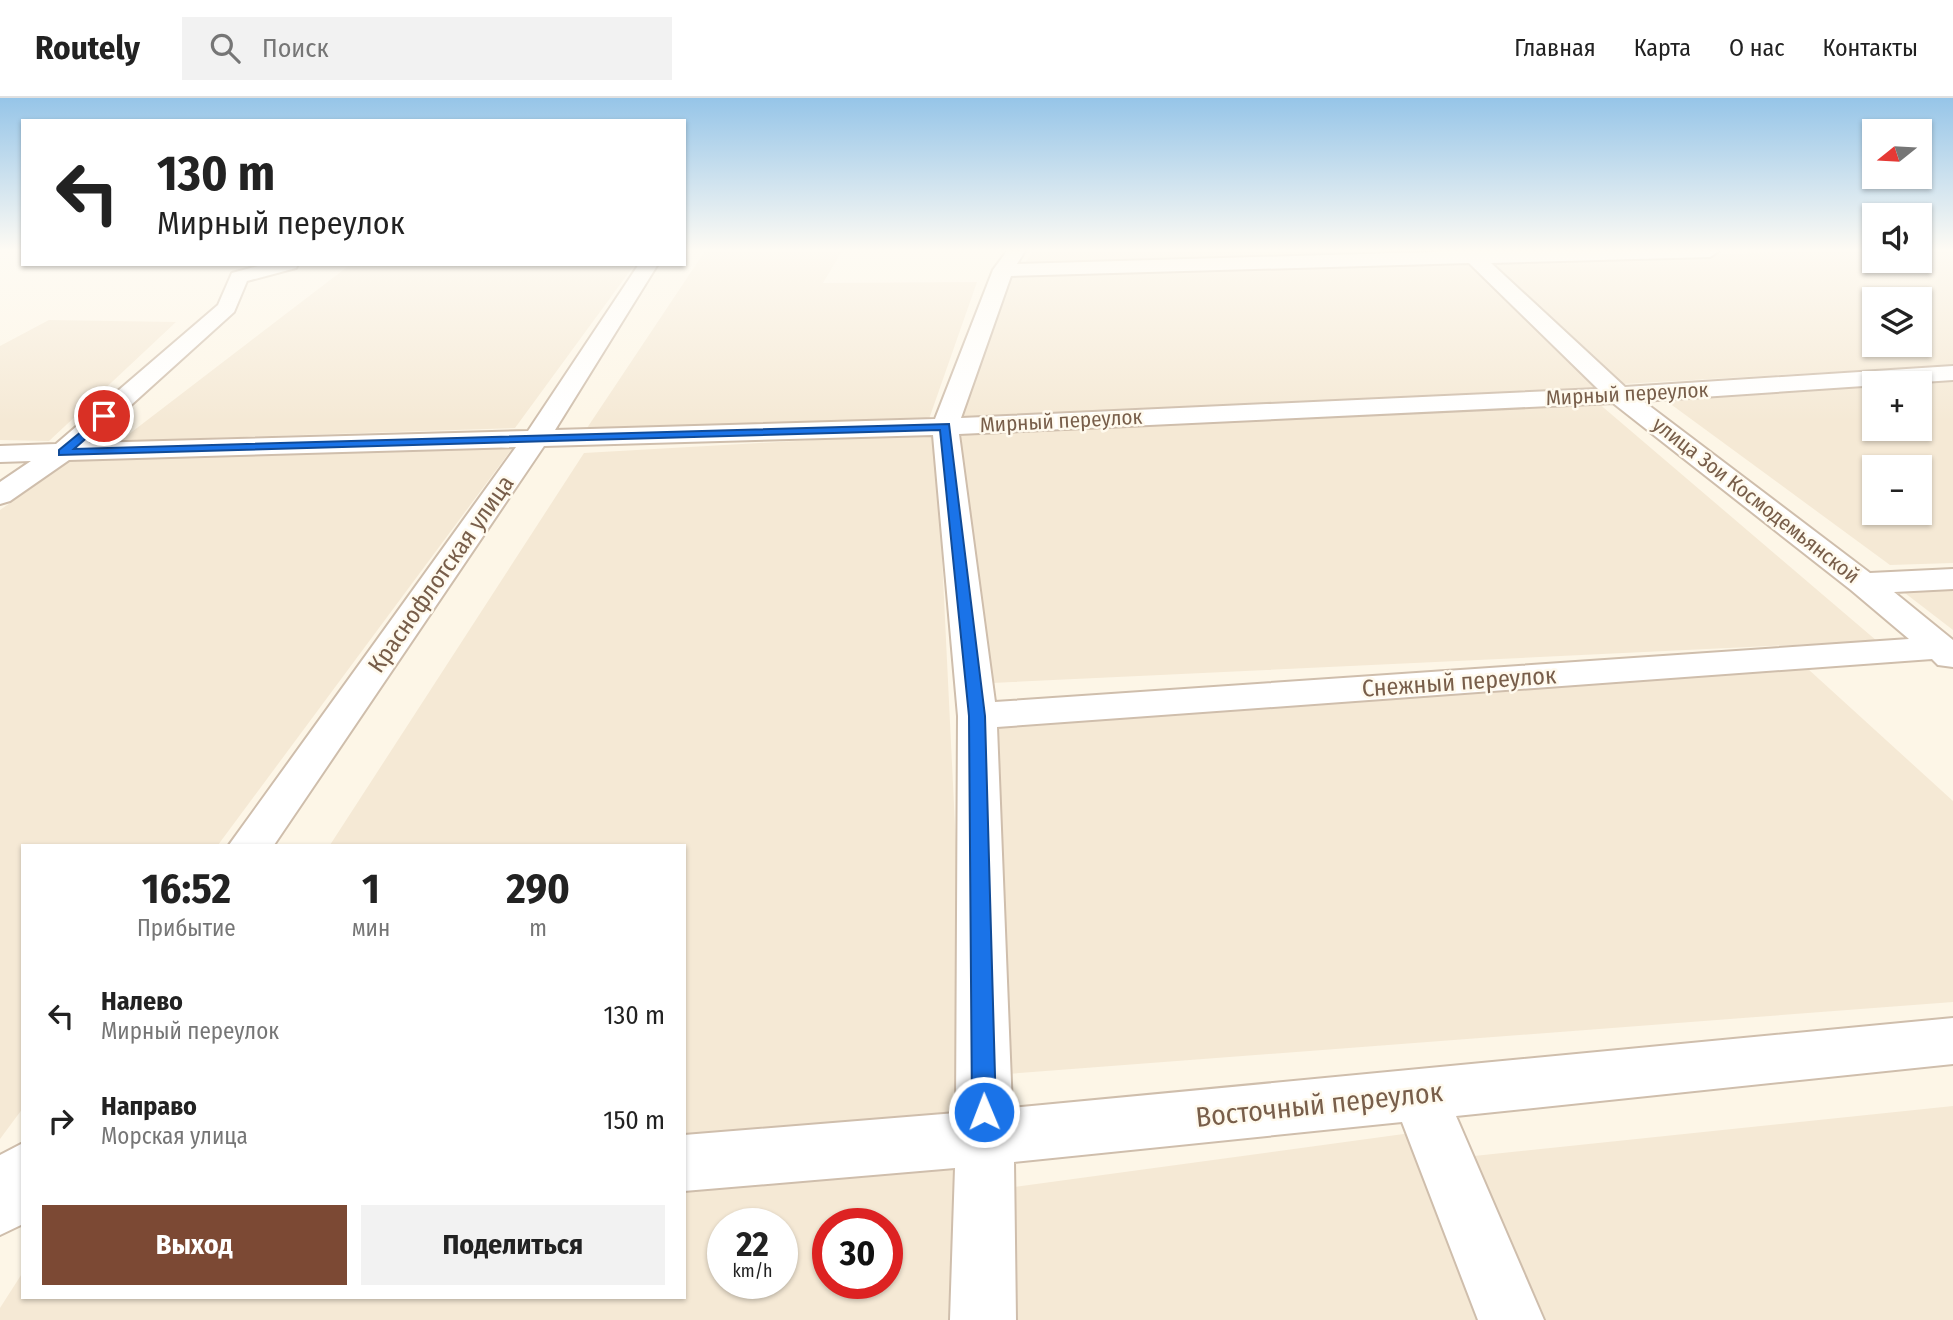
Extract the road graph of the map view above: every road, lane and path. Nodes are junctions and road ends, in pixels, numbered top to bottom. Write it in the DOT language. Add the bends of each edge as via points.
graph roads {
  1 [pos="227,308"];
  2 [pos="620,308"];
  3 [pos="991,308"];
  4 [pos="1530,308"];
  5 [pos="1953,373"];
  6 [pos="1619,395"];
  7 [pos="945,427"];
  8 [pos="535,440"];
  9 [pos="63,453"];
  10 [pos="0,454"];
  11 [pos="0,495"];
  12 [pos="1953,579"];
  13 [pos="1863,583"];
  14 [pos="1947,653"];
  15 [pos="977,716"];
  16 [pos="252,844"];
  17 [pos="1953,1041"];
  18 [pos="1418,1093"];
  19 [pos="985,1138"];
  20 [pos="686,1163"];
  21 [pos="21,1175"];
  22 [pos="0,1205"];
  23 [pos="21,1219"];
  24 [pos="0,1221"];
  25 [pos="982,1320"];
  26 [pos="1511,1320"];
  1 -- 9 [label="street"];
  2 -- 8 [label="street, Краснофлотская улица"];
  3 -- 7 [label="street"];
  4 -- 6 [label="street, улица Зои Космодемьянской"];
  5 -- 6 [label="street, Мирный переулок"];
  6 -- 7 [label="street, Мирный переулок"];
  6 -- 13 [label="street, улица Зои Космодемьянской"];
  7 -- 8 [label="street, Мирный переулок"];
  7 -- 15 [label="street"];
  8 -- 9 [label="street, Мирный переулок"];
  8 -- 16 [label="street, Краснофлотская улица"];
  9 -- 10 [label="street, Мирный переулок"];
  9 -- 11 [label="street"];
  12 -- 13 [label="street"];
  13 -- 14 [label="street, улица Зои Космодемьянской"];
  14 -- 15 [label="street, Снежный переулок"];
  15 -- 19 [label="street"];
  17 -- 18 [label="street, Восточный переулок"];
  18 -- 19 [label="street, Восточный переулок"];
  18 -- 26 [label="street"];
  19 -- 20 [label="street, Восточный переулок"];
  19 -- 25 [label="street"];
  21 -- 22 [label="street"];
  23 -- 24 [label="street"];
}
